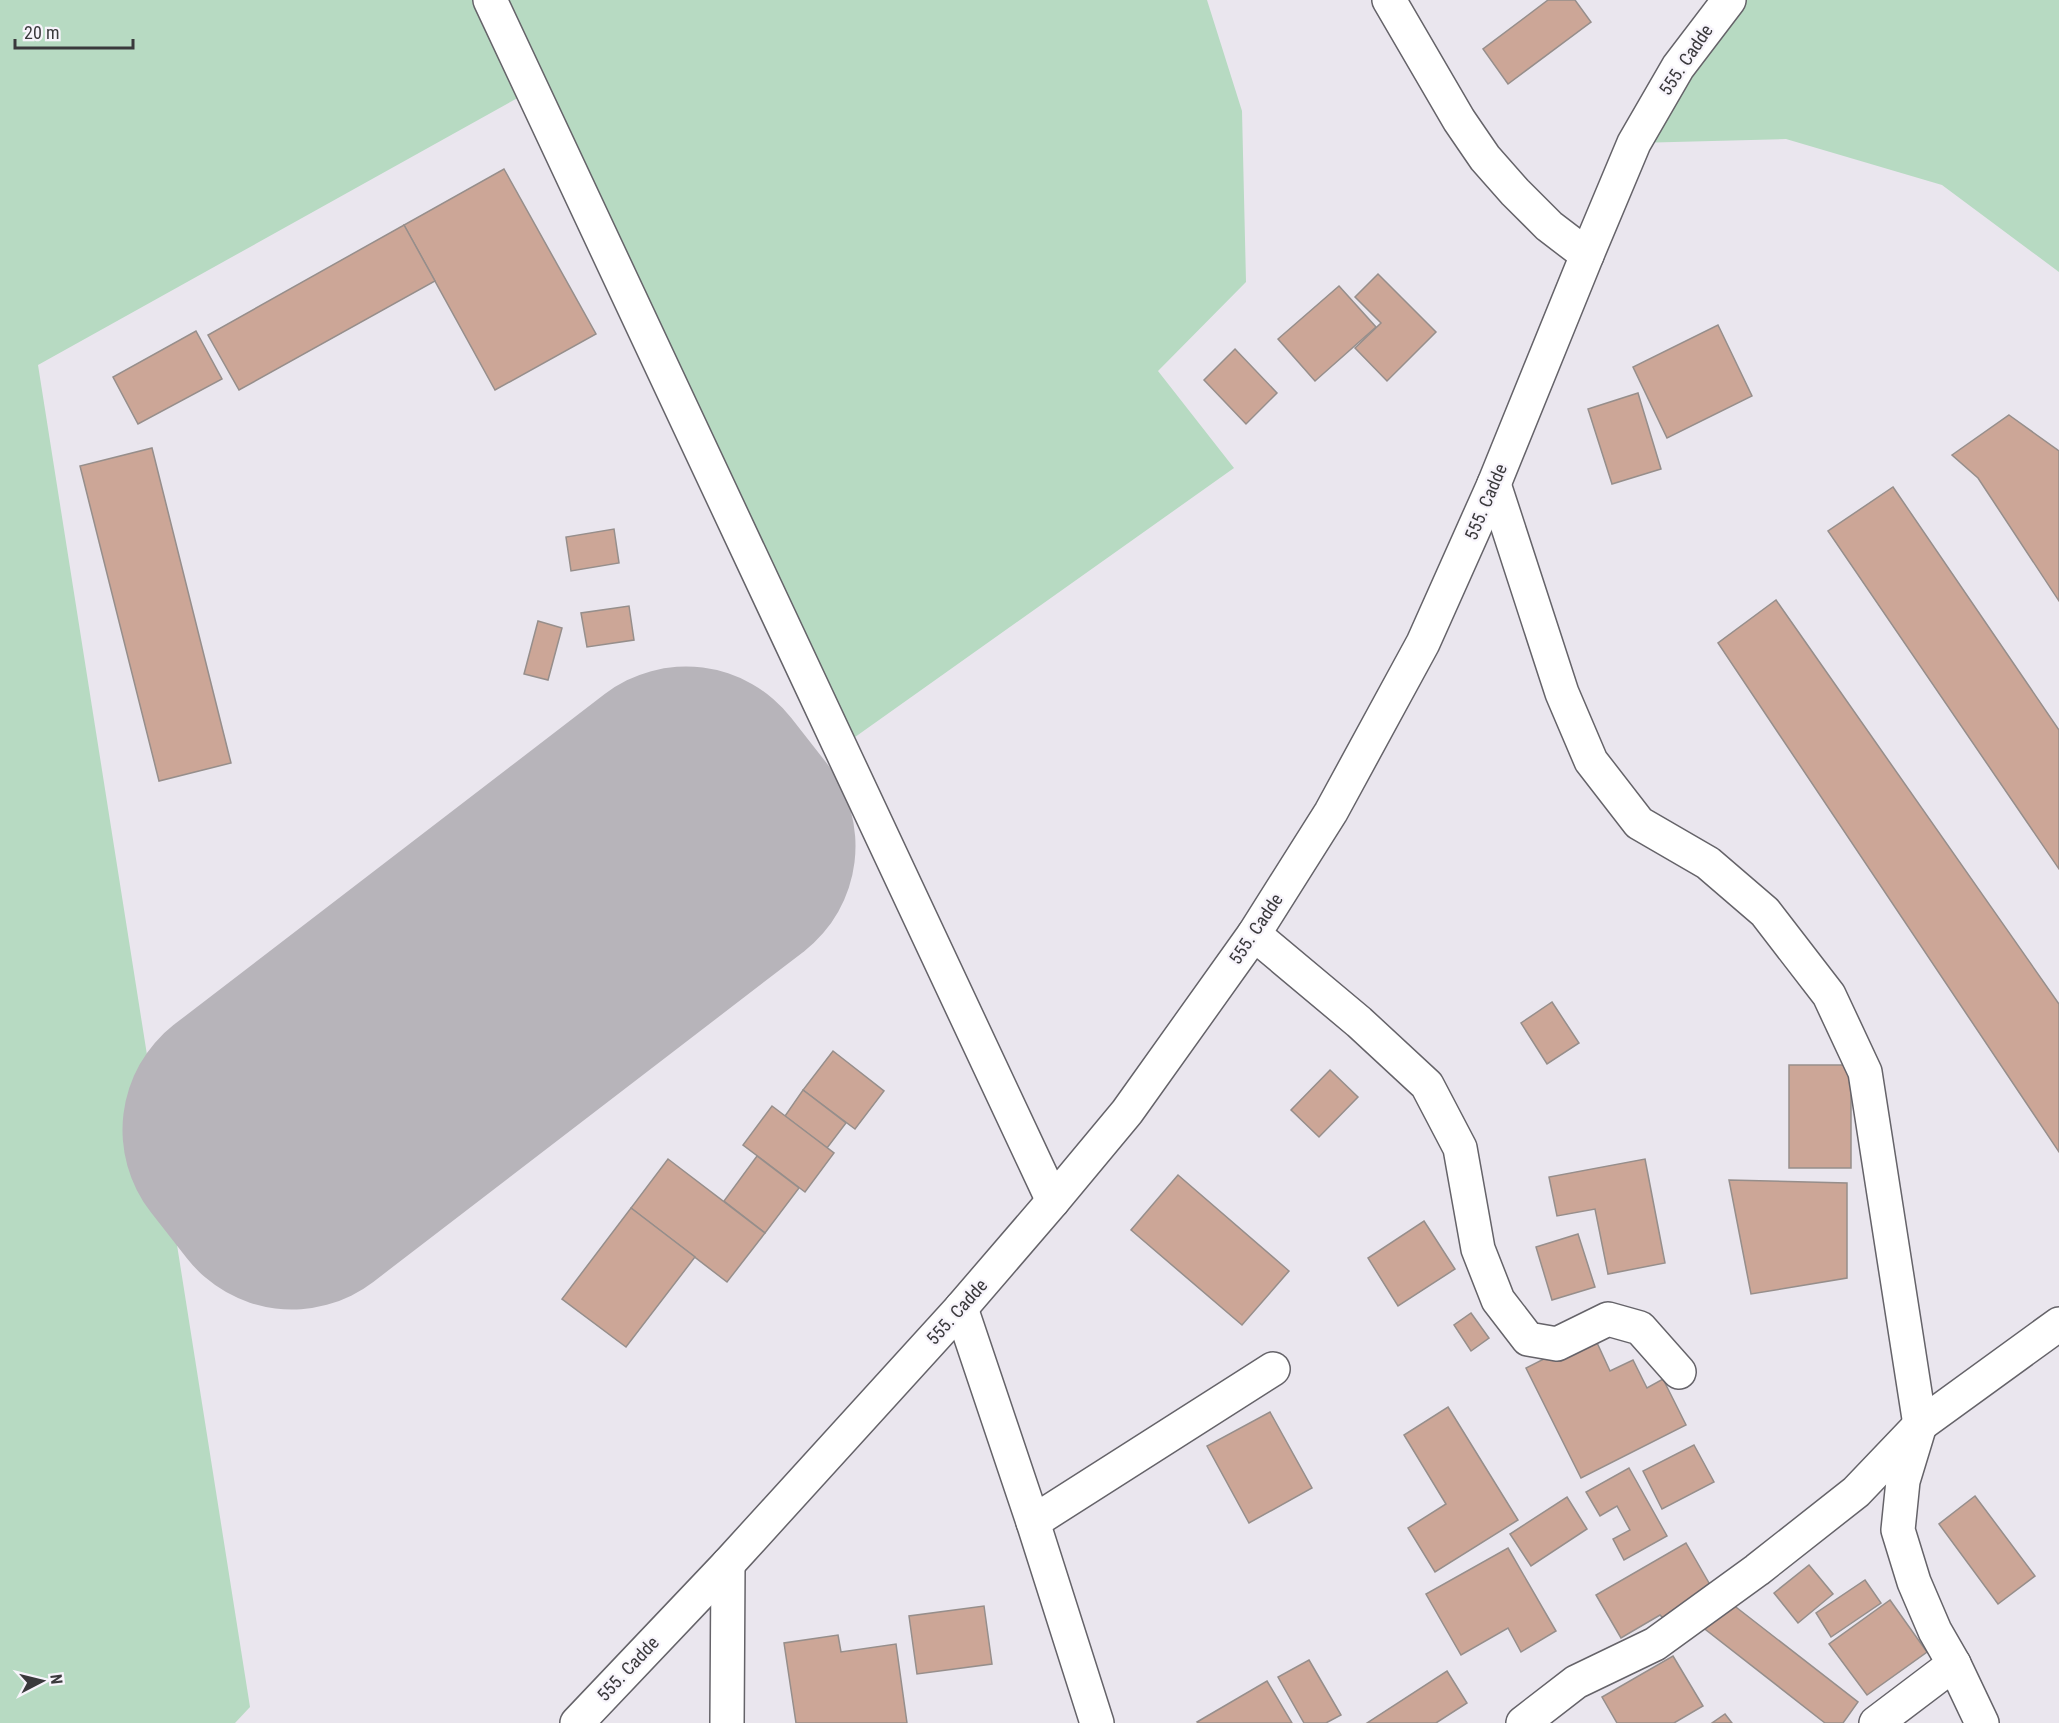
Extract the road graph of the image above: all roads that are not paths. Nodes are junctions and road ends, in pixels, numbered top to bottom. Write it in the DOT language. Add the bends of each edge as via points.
graph roads {
  1 [pos="490,0"];
  2 [pos="1389,0"];
  3 [pos="1729,0"];
  4 [pos="1587,255"];
  5 [pos="1494,484"];
  6 [pos="1254,934"];
  7 [pos="1053,1201"];
  8 [pos="961,1308"];
  9 [pos="2059,1324"];
  10 [pos="1274,1368"];
  11 [pos="1679,1372"];
  12 [pos="1920,1425"];
  13 [pos="1033,1522"];
  14 [pos="728,1564"];
  15 [pos="1954,1664"];
  16 [pos="578,1723"];
  17 [pos="727,1723"];
  18 [pos="1097,1723"];
  19 [pos="1523,1723"];
  20 [pos="1876,1723"];
  21 [pos="1982,1723"];
  1 -- 7 [label="street"];
  2 -- 4 [label="street" via="1485,158 1549,225"];
  3 -- 4 [label="street, 555. Cadde" via="1678,67 1635,142"];
  4 -- 5 [label="street, 555. Cadde"];
  5 -- 6 [label="street, 555. Cadde" via="1423,643 1331,813"];
  5 -- 12 [label="street" via="1562,693 1591,761 1639,823 1708,863 1765,912 1829,995 1865,1072"];
  6 -- 7 [label="street, 555. Cadde" via="1127,1112"];
  6 -- 11 [label="street" via="1427,1084 1460,1148 1478,1249 1498,1300 1528,1339 1557,1344 1608,1319 1640,1328"];
  7 -- 8 [label="street, 555. Cadde"];
  8 -- 13 [label="street"];
  8 -- 14 [label="street, 555. Cadde"];
  9 -- 12 [label="street"];
  10 -- 13 [label="street"];
  12 -- 15 [label="street" via="1903,1481 1898,1530 1918,1592"];
  12 -- 19 [label="street" via="1856,1492 1757,1570 1655,1644 1576,1682"];
  13 -- 18 [label="street"];
  14 -- 16 [label="street, 555. Cadde"];
  14 -- 17 [label="street"];
  15 -- 20 [label="street"];
  15 -- 21 [label="street"];
}
